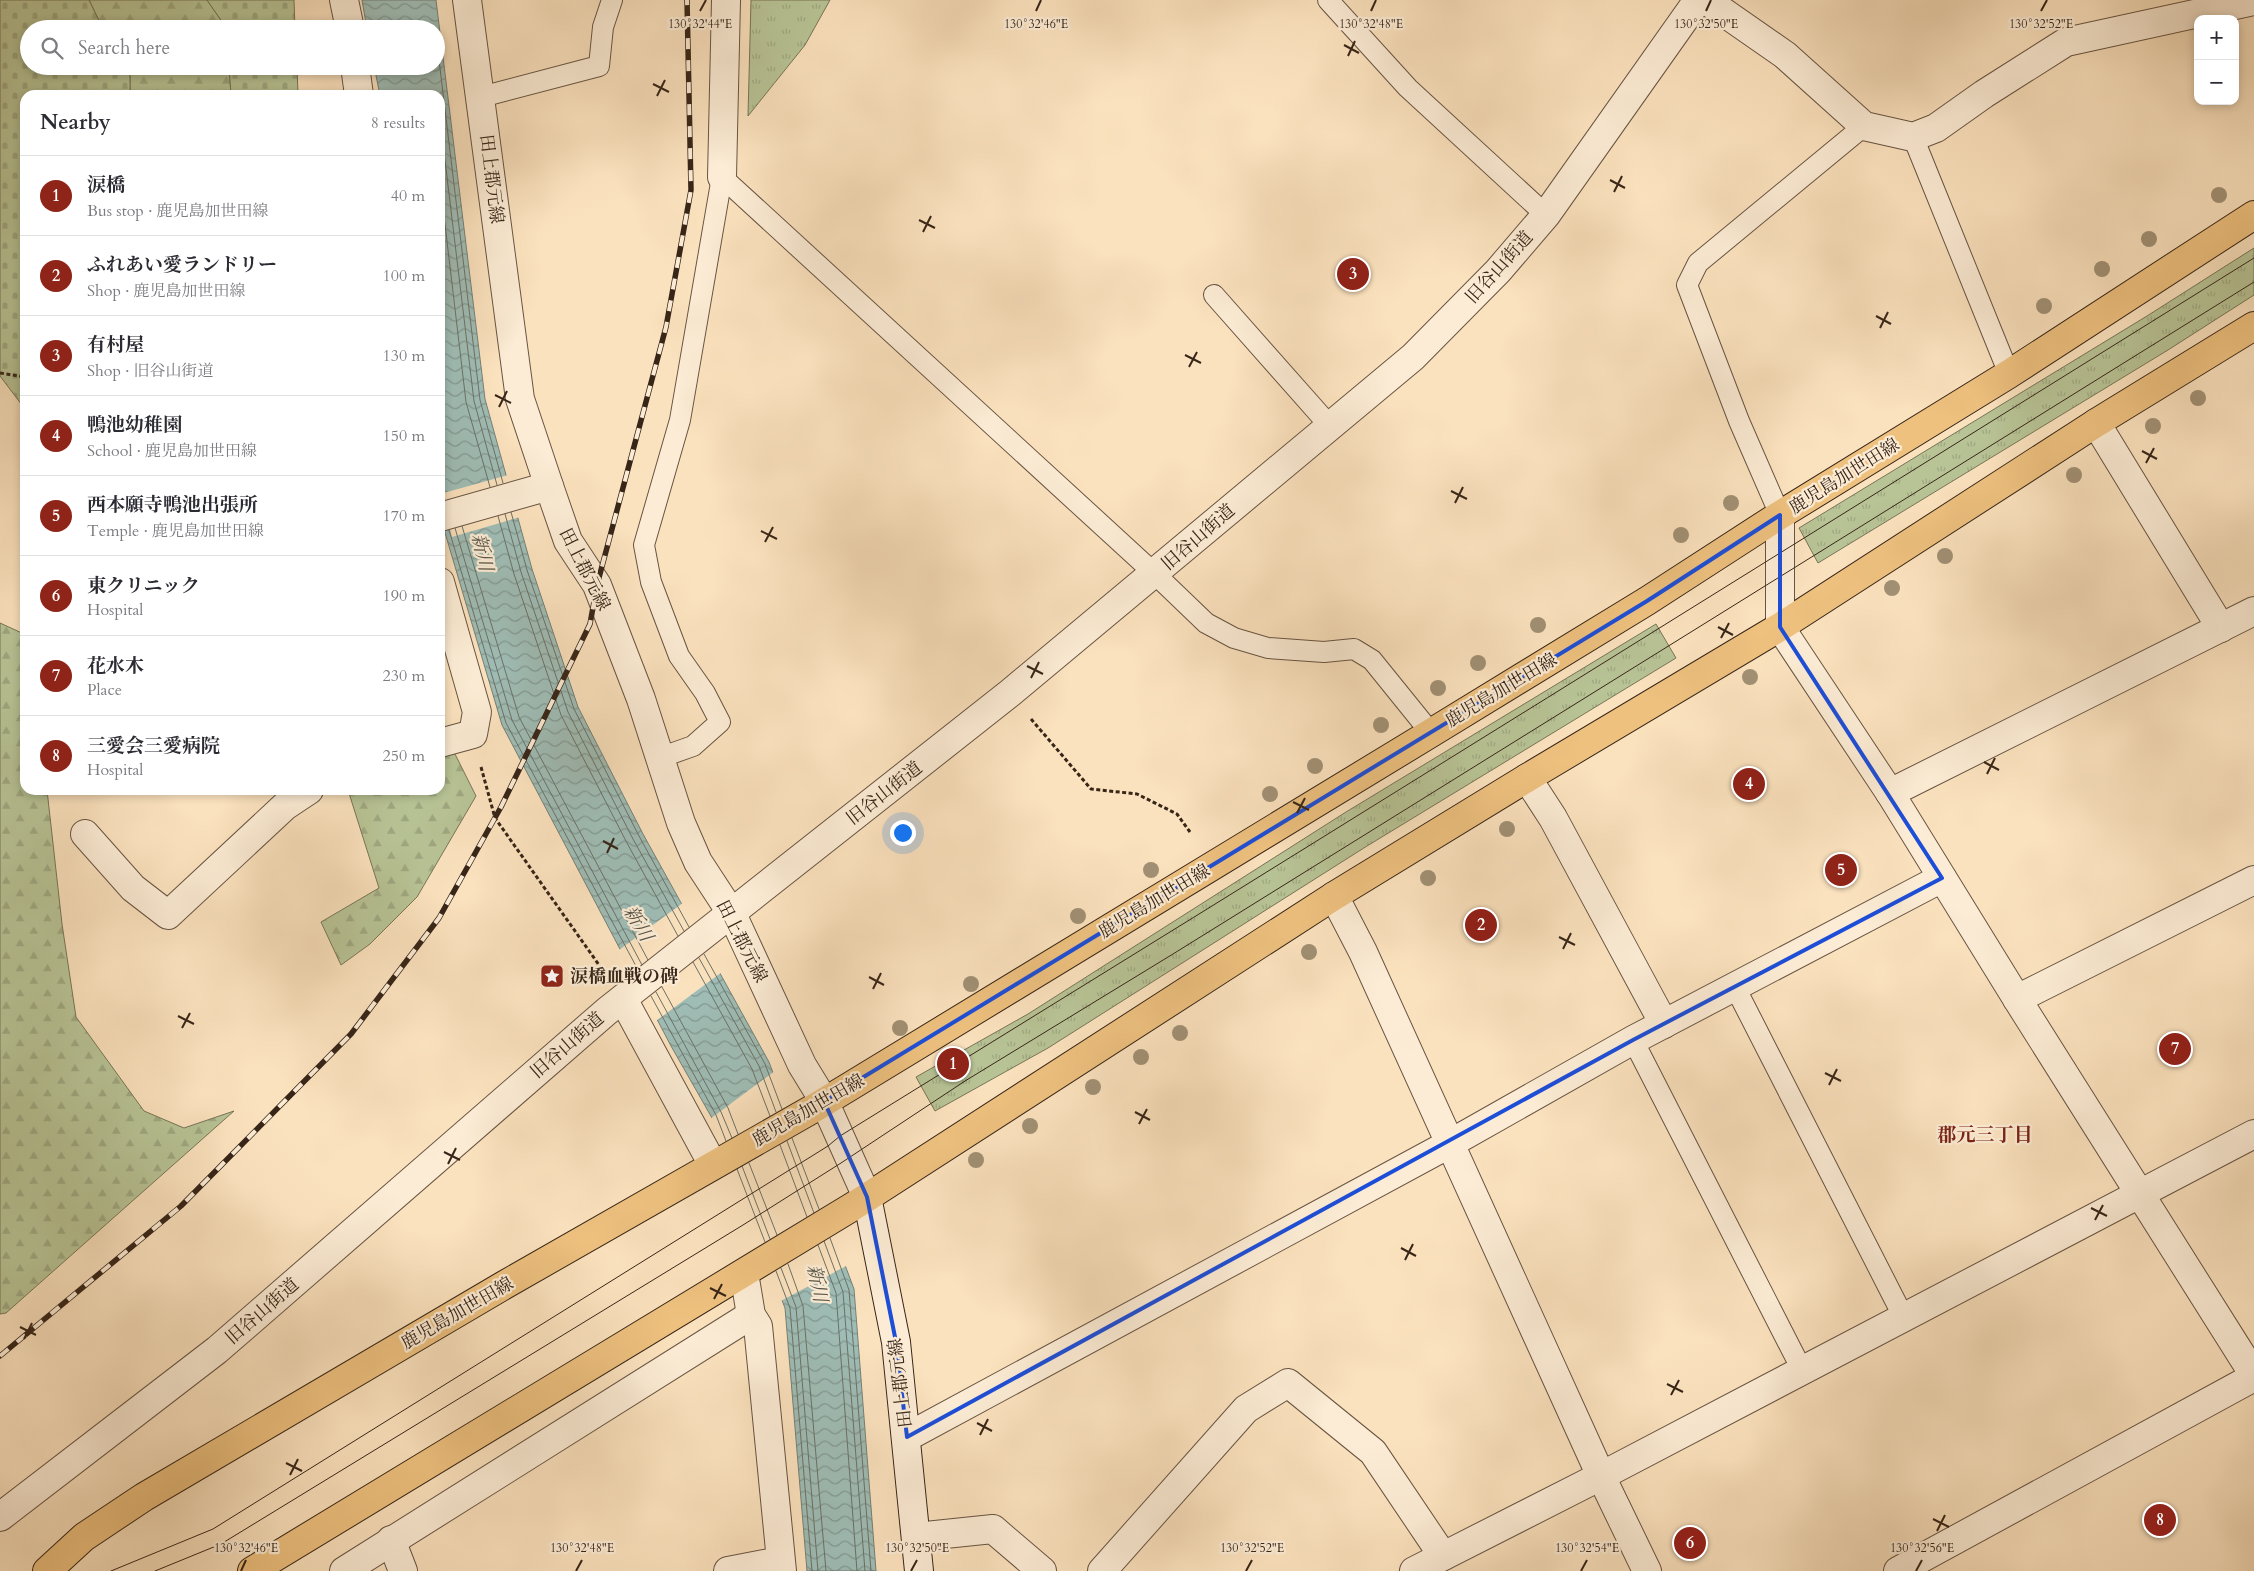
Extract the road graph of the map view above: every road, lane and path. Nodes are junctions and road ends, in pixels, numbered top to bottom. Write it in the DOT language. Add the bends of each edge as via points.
graph roads {
  1 [pos="344,0"];
  2 [pos="467,0"];
  3 [pos="612,0"];
  4 [pos="726,0"];
  5 [pos="1328,0"];
  6 [pos="1698,0"];
  7 [pos="1706,0"];
  8 [pos="2254,1"];
  9 [pos="348,20"];
  10 [pos="356,75"];
  11 [pos="358,90"];
  12 [pos="481,97"];
  13 [pos="1864,126"];
  14 [pos="1913,138"];
  15 [pos="722,177"];
  16 [pos="1546,215"];
  17 [pos="2254,215"];
  18 [pos="1214,295"];
  19 [pos="2254,326"];
  20 [pos="0,373"];
  21 [pos="2009,374"];
  22 [pos="20,377"];
  23 [pos="2096,423"];
  24 [pos="1330,425"];
  25 [pos="549,486"];
  26 [pos="1780,514"];
  27 [pos="445,516"];
  28 [pos="1155,574"];
  29 [pos="445,600"];
  30 [pos="2254,611"];
  31 [pos="1780,627"];
  32 [pos="2221,628"];
  33 [pos="1010,693"];
  34 [pos="1431,733"];
  35 [pos="473,734"];
  36 [pos="445,742"];
  37 [pos="659,758"];
  38 [pos="1527,778"];
  39 [pos="1890,793"];
  40 [pos="302,795"];
  41 [pos="1190,832"];
  42 [pos="85,834"];
  43 [pos="1942,878"];
  44 [pos="2254,880"];
  45 [pos="1334,896"];
  46 [pos="732,914"];
  47 [pos="1735,986"];
  48 [pos="623,999"];
  49 [pos="2017,999"];
  50 [pos="1664,1024"];
  51 [pos="1633,1040"];
  52 [pos="820,1104"];
  53 [pos="2254,1134"];
  54 [pos="1451,1143"];
  55 [pos="719,1162"];
  56 [pos="2140,1192"];
  57 [pos="859,1202"];
  58 [pos="753,1267"];
  59 [pos="750,1315"];
  60 [pos="1903,1316"];
  61 [pos="1802,1370"];
  62 [pos="2254,1376"];
  63 [pos="906,1438"];
  64 [pos="1601,1476"];
  65 [pos="0,1517"];
  66 [pos="916,1537"];
  67 [pos="391,1540"];
  68 [pos="1443,1556"];
  69 [pos="781,1566"];
  70 [pos="47,1571"];
  71 [pos="252,1571"];
  72 [pos="344,1571"];
  73 [pos="403,1571"];
  74 [pos="728,1571"];
  75 [pos="918,1571"];
  76 [pos="1042,1571"];
  77 [pos="1102,1571"];
  78 [pos="1414,1571"];
  79 [pos="1647,1571"];
  80 [pos="1898,1571"];
  1 -- 9 [label="street"];
  2 -- 12 [label="street, 田上郡元線"];
  3 -- 12 [label="lane" via="603,27 598,66"];
  4 -- 15 [label="street"];
  5 -- 16 [label="lane" via="1408,88"];
  6 -- 16 [label="street, 旧谷山街道"];
  7 -- 13 [label="street" via="1785,55"];
  8 -- 14 [label="street" via="2066,42 1936,128"];
  10 -- 11 [label="street"];
  12 -- 25 [label="street, 田上郡元線" via="520,400"];
  13 -- 14 [label="street"];
  13 -- 26 [label="lane" via="1698,263 1688,285 1739,421"];
  14 -- 21 [label="lane"];
  15 -- 28 [label="lane"];
  15 -- 37 [label="lane" via="680,420 644,545 651,582 679,656 705,693 720,722 693,746"];
  16 -- 24 [label="street, 旧谷山街道" via="1498,271 1413,357"];
  17 -- 21 [label="main road, 鹿児島加世田線"];
  18 -- 24 [label="lane"];
  19 -- 23 [label="main road"];
  20 -- 22 [label="path"];
  21 -- 26 [label="main road, 鹿児島加世田線"];
  23 -- 31 [label="main road"];
  23 -- 32 [label="street"];
  24 -- 28 [label="street, 旧谷山街道"];
  25 -- 27 [label="street"];
  25 -- 37 [label="street, 田上郡元線" via="568,541 597,584 641,699"];
  26 -- 31 [label="street"];
  26 -- 34 [label="main road, 鹿児島加世田線" via="1660,593"];
  28 -- 33 [label="street, 旧谷山街道"];
  28 -- 34 [label="lane" via="1206,623 1234,638 1268,648 1324,652 1354,649 1372,660"];
  29 -- 35 [label="street" via="477,712"];
  30 -- 32 [label="street"];
  31 -- 38 [label="main road"];
  31 -- 39 [label="street"];
  32 -- 39 [label="street"];
  33 -- 41 [label="path" via="1090,789 1137,794 1177,814"];
  33 -- 46 [label="street, 旧谷山街道"];
  34 -- 52 [label="main road, 鹿児島加世田線"];
  35 -- 36 [label="street"];
  35 -- 48 [label="path" via="495,818"];
  37 -- 46 [label="street, 田上郡元線" via="698,862"];
  38 -- 45 [label="main road"];
  38 -- 50 [label="street"];
  39 -- 43 [label="street"];
  40 -- 42 [label="street" via="285,806 168,915 133,888"];
  43 -- 47 [label="street"];
  43 -- 49 [label="street"];
  44 -- 49 [label="street"];
  45 -- 54 [label="street"];
  45 -- 57 [label="main road"];
  46 -- 48 [label="street, 旧谷山街道"];
  46 -- 52 [label="street, 田上郡元線"];
  47 -- 50 [label="street"];
  47 -- 60 [label="lane"];
  48 -- 55 [label="street"];
  48 -- 65 [label="street, 旧谷山街道" via="217,1350"];
  49 -- 56 [label="street"];
  50 -- 51 [label="street"];
  51 -- 54 [label="street"];
  51 -- 61 [label="lane"];
  52 -- 55 [label="main road, 鹿児島加世田線"];
  52 -- 57 [label="street, 田上郡元線"];
  53 -- 56 [label="street"];
  54 -- 63 [label="street"];
  54 -- 64 [label="street"];
  55 -- 70 [label="main road, 鹿児島加世田線" via="144,1497 84,1537"];
  56 -- 60 [label="street"];
  56 -- 62 [label="street"];
  57 -- 58 [label="main road"];
  57 -- 63 [label="street, 田上郡元線" via="896,1342"];
  58 -- 59 [label="street"];
  58 -- 71 [label="main road"];
  59 -- 67 [label="street"];
  59 -- 69 [label="street" via="758,1326"];
  60 -- 61 [label="street"];
  61 -- 64 [label="street"];
  62 -- 80 [label="street"];
  63 -- 66 [label="street, 田上郡元線"];
  64 -- 68 [label="street"];
  64 -- 79 [label="street"];
  66 -- 75 [label="street, 田上郡元線"];
  66 -- 76 [label="street" via="992,1529"];
  67 -- 72 [label="street"];
  67 -- 73 [label="street"];
  68 -- 77 [label="street" via="1373,1452 1288,1383 1246,1409"];
  68 -- 78 [label="street"];
  69 -- 74 [label="street"];
}
